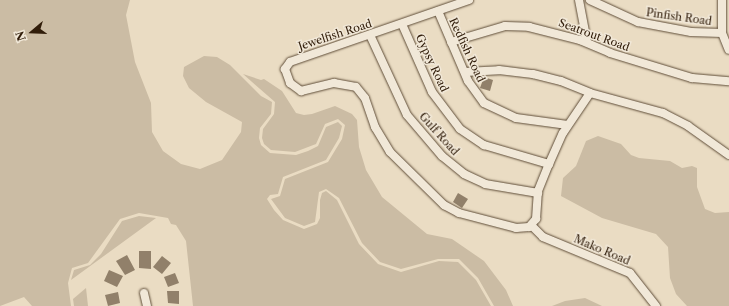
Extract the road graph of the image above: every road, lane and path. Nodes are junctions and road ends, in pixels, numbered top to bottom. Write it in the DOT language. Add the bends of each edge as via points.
graph roads {
  1 [pos="469,0"];
  2 [pos="578,0"];
  3 [pos="590,0"];
  4 [pos="722,0"];
  5 [pos="438,11"];
  6 [pos="402,24"];
  7 [pos="722,33"];
  8 [pos="370,35"];
  9 [pos="451,42"];
  10 [pos="587,42"];
  11 [pos="729,50"];
  12 [pos="465,72"];
  13 [pos="729,81"];
  14 [pos="590,93"];
  15 [pos="568,125"];
  16 [pos="729,155"];
  17 [pos="549,164"];
  18 [pos="538,193"];
  19 [pos="531,225"];
  20 [pos="144,292"];
  21 [pos="147,306"];
  22 [pos="656,306"];
  1 -- 5 [label="street, Jewelfish Road"];
  2 -- 10 [label="street"];
  3 -- 7 [label="street, Pinfish Road" via="645,24 691,32"];
  4 -- 7 [label="street"];
  5 -- 6 [label="street, Jewelfish Road"];
  5 -- 9 [label="street, Redfish Road"];
  6 -- 8 [label="street, Jewelfish Road"];
  6 -- 17 [label="street, Gypsy Road" via="432,92 460,129 484,145"];
  7 -- 11 [label="street"];
  8 -- 18 [label="street, Gulf Road" via="407,115 442,156 464,174 485,184"];
  8 -- 19 [label="street, Jewelfish Road" via="290,62 286,69 290,83 301,90 334,82 356,87 365,98 375,127 390,152 444,205 459,213 516,228"];
  9 -- 10 [label="street, Seatrout Road" via="505,26 542,29"];
  9 -- 12 [label="street, Redfish Road"];
  10 -- 13 [label="street, Seatrout Road" via="610,54 692,78"];
  12 -- 14 [label="street" via="486,70 527,73 561,81"];
  12 -- 15 [label="street, Redfish Road" via="479,98 500,112 525,120"];
  14 -- 15 [label="street"];
  14 -- 16 [label="street" via="663,113 688,126"];
  15 -- 17 [label="street"];
  17 -- 18 [label="street"];
  18 -- 19 [label="street" via="536,219"];
  19 -- 22 [label="street, Mako Road" via="543,237 630,273"];
  20 -- 21 [label="street"];
}
